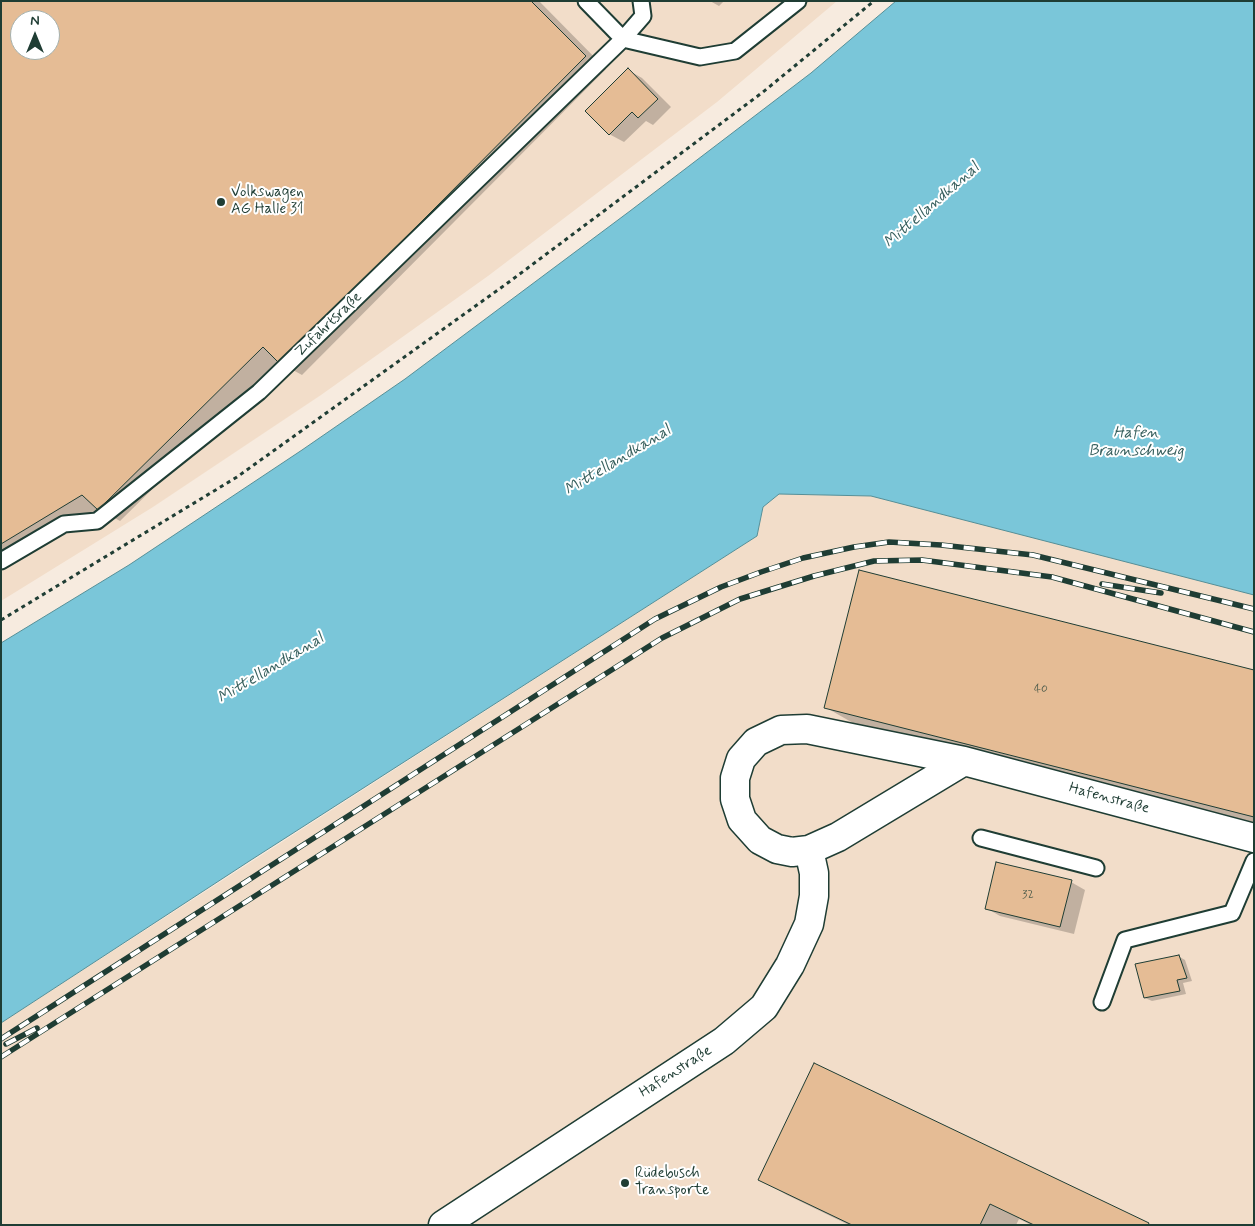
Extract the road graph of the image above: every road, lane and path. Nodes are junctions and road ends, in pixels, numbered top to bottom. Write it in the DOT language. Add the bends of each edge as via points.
graph roads {
  1 [pos="586,1"];
  2 [pos="641,1"];
  3 [pos="798,1"];
  4 [pos="874,1"];
  5 [pos="623,39"];
  6 [pos="1,561"];
  7 [pos="1,620"];
  8 [pos="964,761"];
  9 [pos="981,838"];
  10 [pos="1254,838"];
  11 [pos="809,850"];
  12 [pos="1254,861"];
  13 [pos="1096,868"];
  14 [pos="1102,1002"];
  15 [pos="443,1225"];
  1 -- 5 [label="lane"];
  2 -- 5 [label="lane, Zufahrtsraße" via="643,16"];
  3 -- 5 [label="lane" via="735,51 700,57"];
  4 -- 7 [label="path" via="763,92 510,282 253,465"];
  5 -- 6 [label="lane, Zufahrtsraße" via="259,392 97,521 64,524"];
  8 -- 10 [label="street, Hafenstraße"];
  8 -- 11 [label="street, Hafenstraße" via="838,837"];
  8 -- 11 [label="street, Hafenstraße" via="807,729 781,730 756,742 741,759 735,778 735,799 742,820 760,840 777,849 792,852"];
  9 -- 13 [label="lane"];
  11 -- 15 [label="street, Hafenstraße" via="814,896 809,924 790,965 764,1006 724,1041"];
  12 -- 14 [label="lane" via="1232,913 1125,940"];
}
